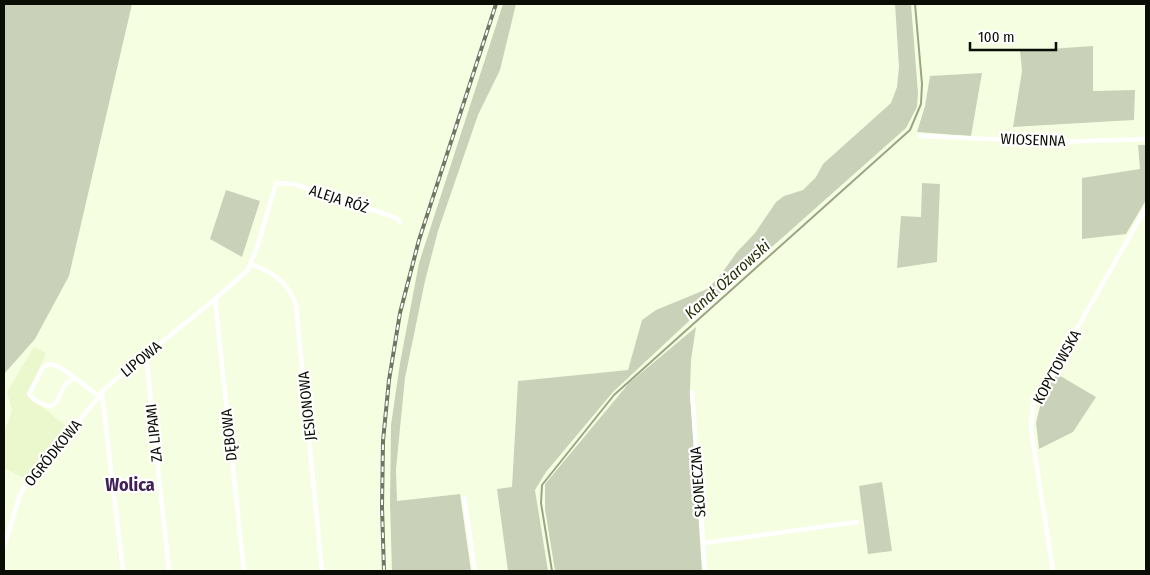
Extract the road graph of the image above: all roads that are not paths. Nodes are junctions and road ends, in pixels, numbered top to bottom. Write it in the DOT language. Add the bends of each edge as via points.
graph roads {
  1 [pos="920,136"];
  2 [pos="1146,140"];
  3 [pos="276,183"];
  4 [pos="1146,208"];
  5 [pos="1144,215"];
  6 [pos="400,222"];
  7 [pos="251,264"];
  8 [pos="215,299"];
  9 [pos="146,355"];
  10 [pos="76,380"];
  11 [pos="692,392"];
  12 [pos="101,395"];
  13 [pos="464,498"];
  14 [pos="857,522"];
  15 [pos="702,543"];
  16 [pos="4,547"];
  17 [pos="123,571"];
  18 [pos="169,571"];
  19 [pos="244,571"];
  20 [pos="322,571"];
  21 [pos="475,571"];
  22 [pos="704,571"];
  23 [pos="1053,571"];
  1 -- 2 [label="street, WIOSENNA" via="1059,142"];
  3 -- 6 [label="street, ALEJA RÓŻ" via="294,184 388,215"];
  3 -- 7 [label="street, LIPOWA"];
  4 -- 5 [label="street, KOPYTOWSKA"];
  5 -- 23 [label="street, KOPYTOWSKA" via="1034,406 1031,430"];
  7 -- 8 [label="street, LIPOWA"];
  7 -- 20 [label="street, JESIONOWA" via="285,284 296,306"];
  8 -- 9 [label="street, LIPOWA"];
  8 -- 19 [label="street, DĘBOWA"];
  9 -- 12 [label="street, LIPOWA"];
  9 -- 18 [label="street, ZA LIPAMI"];
  10 -- 10 [label="street" via="57,365 48,364 43,367 30,396 48,407 52,406 65,384"];
  10 -- 12 [label="street"];
  11 -- 15 [label="street, SŁONECZNA"];
  12 -- 16 [label="street, OGRÓDKOWA" via="24,487"];
  12 -- 17 [label="street"];
  13 -- 21 [label="street"];
  14 -- 15 [label="street"];
  15 -- 22 [label="street, SŁONECZNA"];
}
